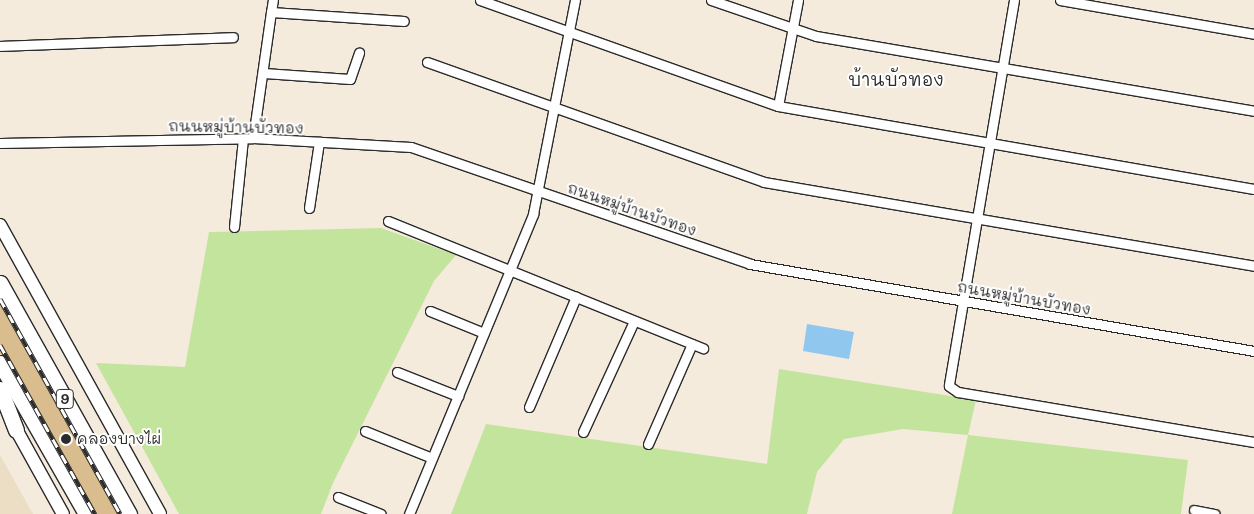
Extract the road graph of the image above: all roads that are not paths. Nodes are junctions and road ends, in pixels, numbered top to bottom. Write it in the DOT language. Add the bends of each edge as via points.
graph roads {
  1 [pos="273,0"];
  2 [pos="480,0"];
  3 [pos="575,0"];
  4 [pos="711,0"];
  5 [pos="798,0"];
  6 [pos="1014,0"];
  7 [pos="1060,0"];
  8 [pos="271,12"];
  9 [pos="404,21"];
  10 [pos="794,30"];
  11 [pos="570,32"];
  12 [pos="1254,34"];
  13 [pos="233,37"];
  14 [pos="0,46"];
  15 [pos="359,53"];
  16 [pos="427,62"];
  17 [pos="1005,69"];
  18 [pos="264,73"];
  19 [pos="778,106"];
  20 [pos="555,110"];
  21 [pos="1254,111"];
  22 [pos="243,138"];
  23 [pos="253,138"];
  24 [pos="320,142"];
  25 [pos="0,143"];
  26 [pos="992,144"];
  27 [pos="1254,189"];
  28 [pos="537,191"];
  29 [pos="309,208"];
  30 [pos="977,219"];
  31 [pos="388,221"];
  32 [pos="0,225"];
  33 [pos="234,227"];
  34 [pos="1254,266"];
  35 [pos="510,270"];
  36 [pos="0,283"];
  37 [pos="576,296"];
  38 [pos="963,301"];
  39 [pos="430,311"];
  40 [pos="634,321"];
  41 [pos="484,333"];
  42 [pos="692,344"];
  43 [pos="703,348"];
  44 [pos="1254,351"];
  45 [pos="0,363"];
  46 [pos="397,372"];
  47 [pos="0,389"];
  48 [pos="458,396"];
  49 [pos="0,401"];
  50 [pos="529,407"];
  51 [pos="16,430"];
  52 [pos="365,431"];
  53 [pos="583,432"];
  54 [pos="1254,442"];
  55 [pos="648,444"];
  56 [pos="432,458"];
  57 [pos="338,497"];
  58 [pos="1194,510"];
  59 [pos="62,514"];
  60 [pos="86,514"];
  61 [pos="129,514"];
  62 [pos="160,514"];
  63 [pos="381,514"];
  64 [pos="409,514"];
  65 [pos="1215,514"];
  1 -- 8 [label="street"];
  2 -- 11 [label="street"];
  3 -- 11 [label="street"];
  4 -- 10 [label="street"];
  5 -- 10 [label="street"];
  6 -- 17 [label="street"];
  7 -- 12 [label="street"];
  8 -- 9 [label="street"];
  8 -- 18 [label="street"];
  10 -- 17 [label="street"];
  10 -- 19 [label="street"];
  11 -- 19 [label="street"];
  11 -- 20 [label="street"];
  13 -- 14 [label="street"];
  15 -- 18 [label="street" via="350,79"];
  16 -- 20 [label="street"];
  17 -- 21 [label="street"];
  17 -- 26 [label="street"];
  18 -- 23 [label="street"];
  19 -- 26 [label="street"];
  20 -- 28 [label="street"];
  20 -- 30 [label="street" via="764,182"];
  22 -- 23 [label="street, ถนนหมู่บ้านบัวทอง"];
  22 -- 25 [label="street, ถนนหมู่บ้านบัวทอง"];
  22 -- 33 [label="street"];
  23 -- 24 [label="street, ถนนหมู่บ้านบัวทอง"];
  24 -- 28 [label="street, ถนนหมู่บ้านบัวทอง" via="410,147"];
  24 -- 29 [label="street"];
  26 -- 27 [label="street"];
  26 -- 30 [label="street"];
  28 -- 35 [label="street" via="533,214"];
  28 -- 38 [label="street, ถนนหมู่บ้านบัวทอง" via="750,264"];
  30 -- 34 [label="street"];
  30 -- 38 [label="street"];
  31 -- 35 [label="street"];
  32 -- 62 [label="main road"];
  35 -- 37 [label="street"];
  35 -- 41 [label="street"];
  36 -- 61 [label="highway, 9"];
  37 -- 40 [label="street"];
  37 -- 50 [label="street"];
  38 -- 44 [label="street, ถนนหมู่บ้านบัวทอง"];
  38 -- 54 [label="street" via="949,381 951,390"];
  39 -- 41 [label="street"];
  40 -- 42 [label="street"];
  40 -- 53 [label="street"];
  41 -- 48 [label="street"];
  42 -- 43 [label="street"];
  42 -- 55 [label="street"];
  45 -- 60 [label="highway"];
  46 -- 48 [label="street"];
  47 -- 51 [label="highway"];
  48 -- 56 [label="street"];
  49 -- 51 [label="main road"];
  51 -- 59 [label="main road"];
  52 -- 56 [label="street"];
  56 -- 64 [label="street"];
  57 -- 63 [label="street"];
  58 -- 65 [label="street"];
}
